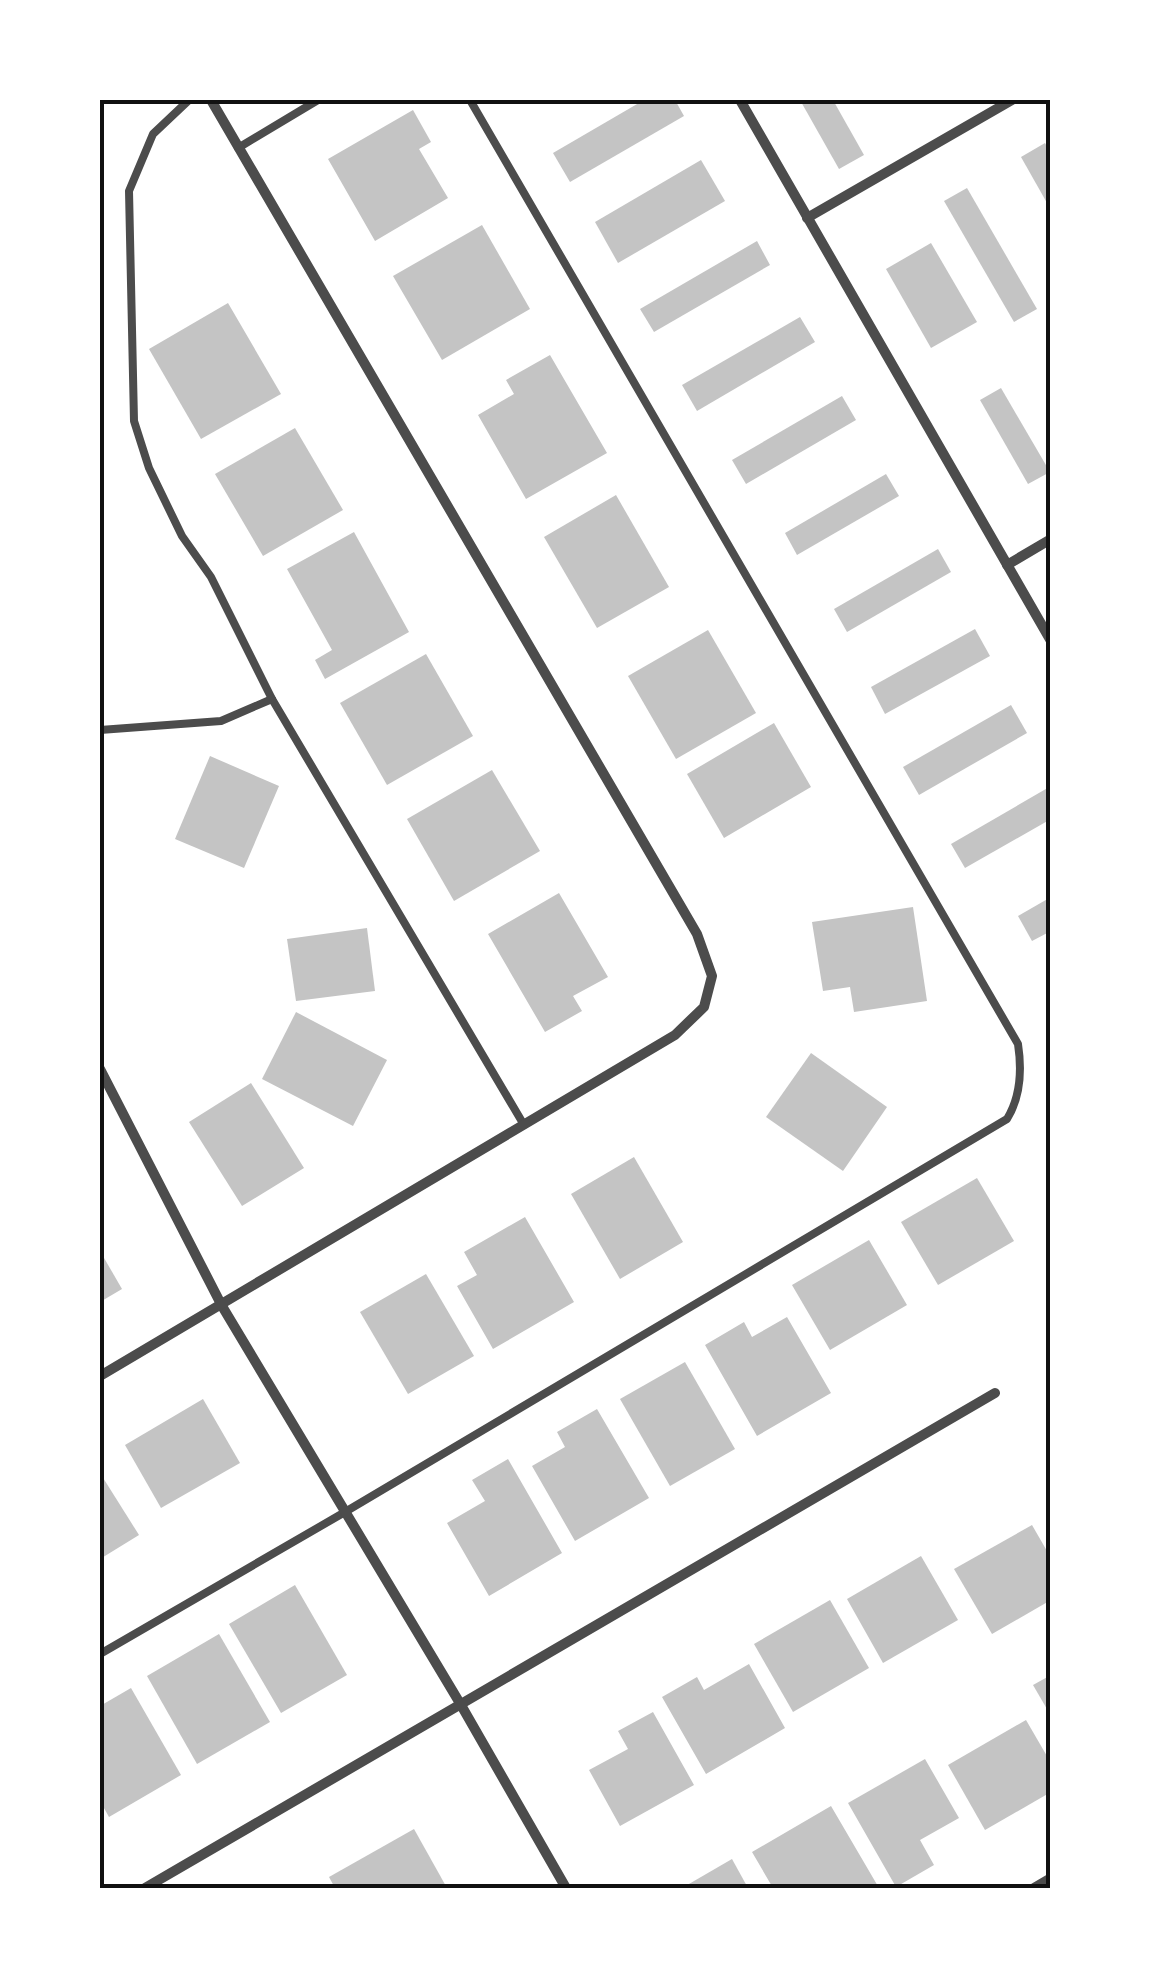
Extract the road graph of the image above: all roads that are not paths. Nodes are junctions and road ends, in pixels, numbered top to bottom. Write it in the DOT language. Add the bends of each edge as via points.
graph roads {
  1 [pos="189,100"];
  2 [pos="211,100"];
  3 [pos="318,100"];
  4 [pos="470,100"];
  5 [pos="740,100"];
  6 [pos="1012,100"];
  7 [pos="238,148"];
  8 [pos="807,218"];
  9 [pos="1051,539"];
  10 [pos="1007,564"];
  11 [pos="1051,640"];
  12 [pos="272,699"];
  13 [pos="100,730"];
  14 [pos="100,1069"];
  15 [pos="524,1125"];
  16 [pos="222,1306"];
  17 [pos="100,1376"];
  18 [pos="995,1393"];
  19 [pos="345,1512"];
  20 [pos="100,1654"];
  21 [pos="461,1705"];
  22 [pos="1051,1878"];
  23 [pos="144,1888"];
  24 [pos="566,1888"];
  25 [pos="1034,1888"];
  1 -- 12 [label="lane" via="153,134 129,190 134,420 182,536 211,577"];
  2 -- 7 [label="street"];
  3 -- 7 [label="lane"];
  4 -- 19 [label="lane" via="1018,1044 1020,1084 1007,1119"];
  5 -- 8 [label="street"];
  6 -- 8 [label="street"];
  7 -- 15 [label="street" via="697,934 712,976 704,1007 675,1035"];
  8 -- 10 [label="street"];
  9 -- 10 [label="street"];
  10 -- 11 [label="street"];
  12 -- 13 [label="lane" via="221,721"];
  12 -- 15 [label="lane"];
  14 -- 16 [label="street"];
  15 -- 16 [label="street"];
  16 -- 17 [label="street"];
  16 -- 19 [label="street"];
  18 -- 21 [label="street"];
  19 -- 20 [label="lane"];
  19 -- 21 [label="street"];
  21 -- 23 [label="street"];
  21 -- 24 [label="street"];
  22 -- 25 [label="street"];
}
